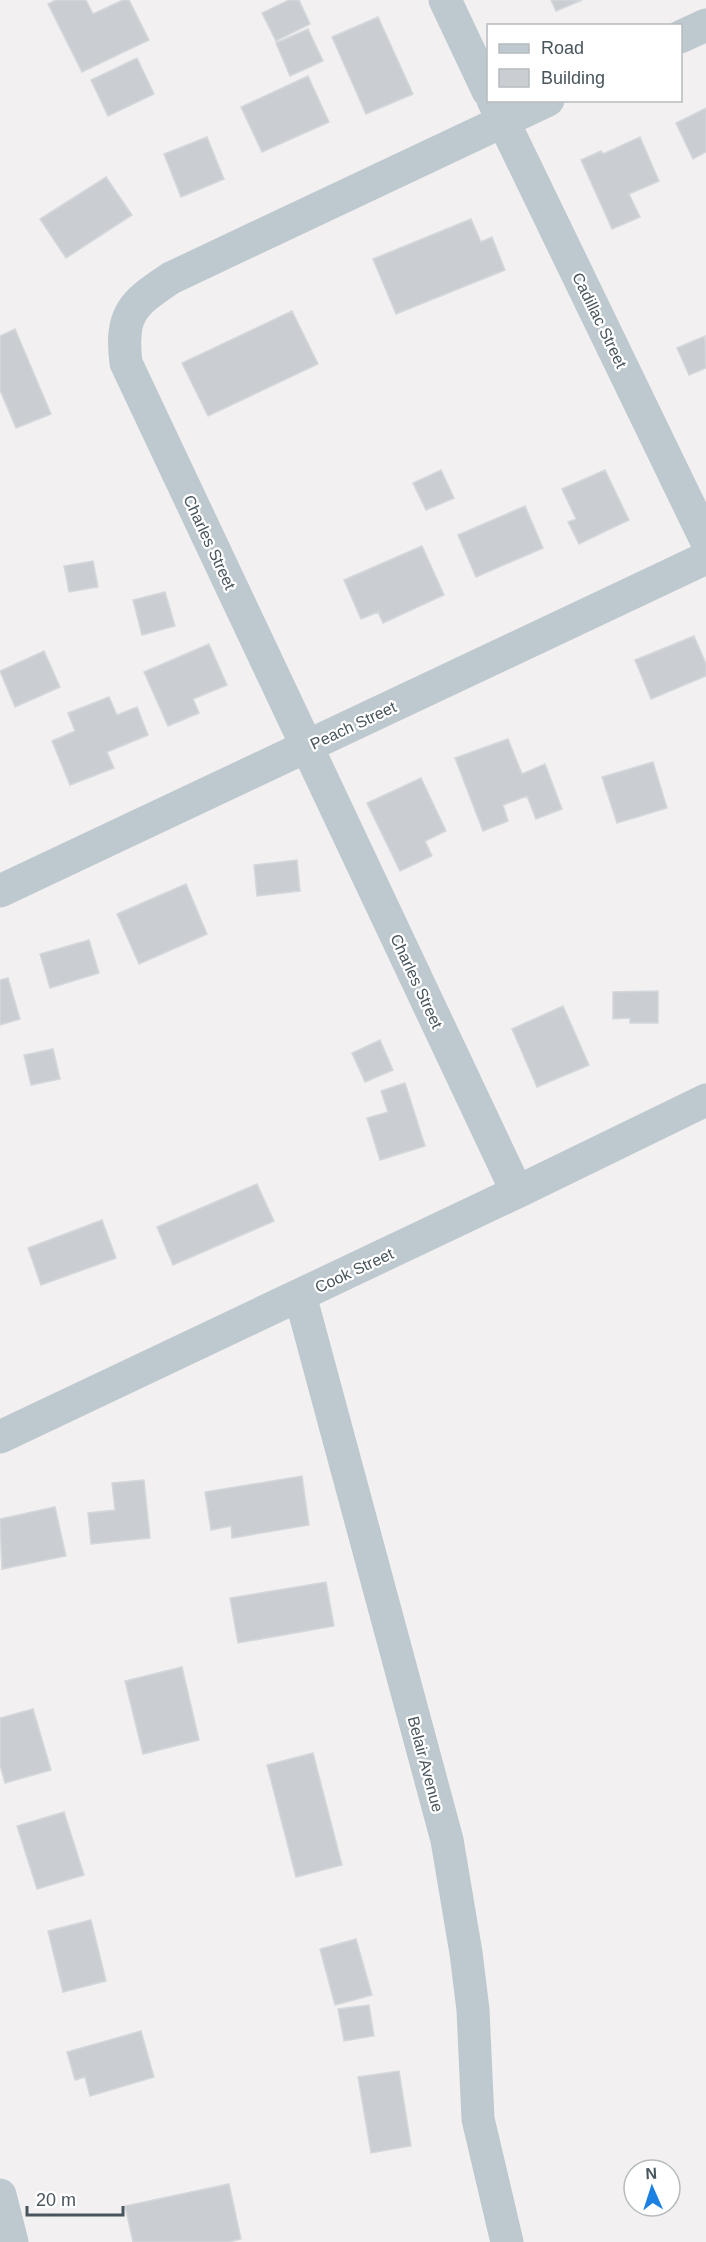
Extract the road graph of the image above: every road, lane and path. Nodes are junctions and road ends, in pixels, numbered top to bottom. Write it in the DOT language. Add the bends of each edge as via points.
graph roads {
  1 [pos="445,0"];
  2 [pos="706,25"];
  3 [pos="682,37"];
  4 [pos="487,87"];
  5 [pos="539,102"];
  6 [pos="498,111"];
  7 [pos="706,540"];
  8 [pos="706,558"];
  9 [pos="307,747"];
  10 [pos="0,891"];
  11 [pos="706,1100"];
  12 [pos="517,1192"];
  13 [pos="300,1295"];
  14 [pos="0,1437"];
  15 [pos="0,2195"];
  16 [pos="12,2242"];
  17 [pos="507,2242"];
  1 -- 4 [label="street"];
  2 -- 3 [label="street"];
  5 -- 6 [label="street, Charles Street"];
  6 -- 7 [label="street, Cadillac Street"];
  6 -- 9 [label="street, Charles Street" via="171,278 142,298 128,319 123,339 126,363"];
  8 -- 9 [label="street, Peach Street"];
  9 -- 10 [label="street, Peach Street"];
  9 -- 12 [label="street, Charles Street"];
  11 -- 12 [label="street, Cook Street"];
  12 -- 13 [label="street, Cook Street"];
  13 -- 14 [label="street, Cook Street"];
  13 -- 17 [label="street, Belair Avenue" via="447,1840 470,1987 478,2119"];
  15 -- 16 [label="street"];
}
